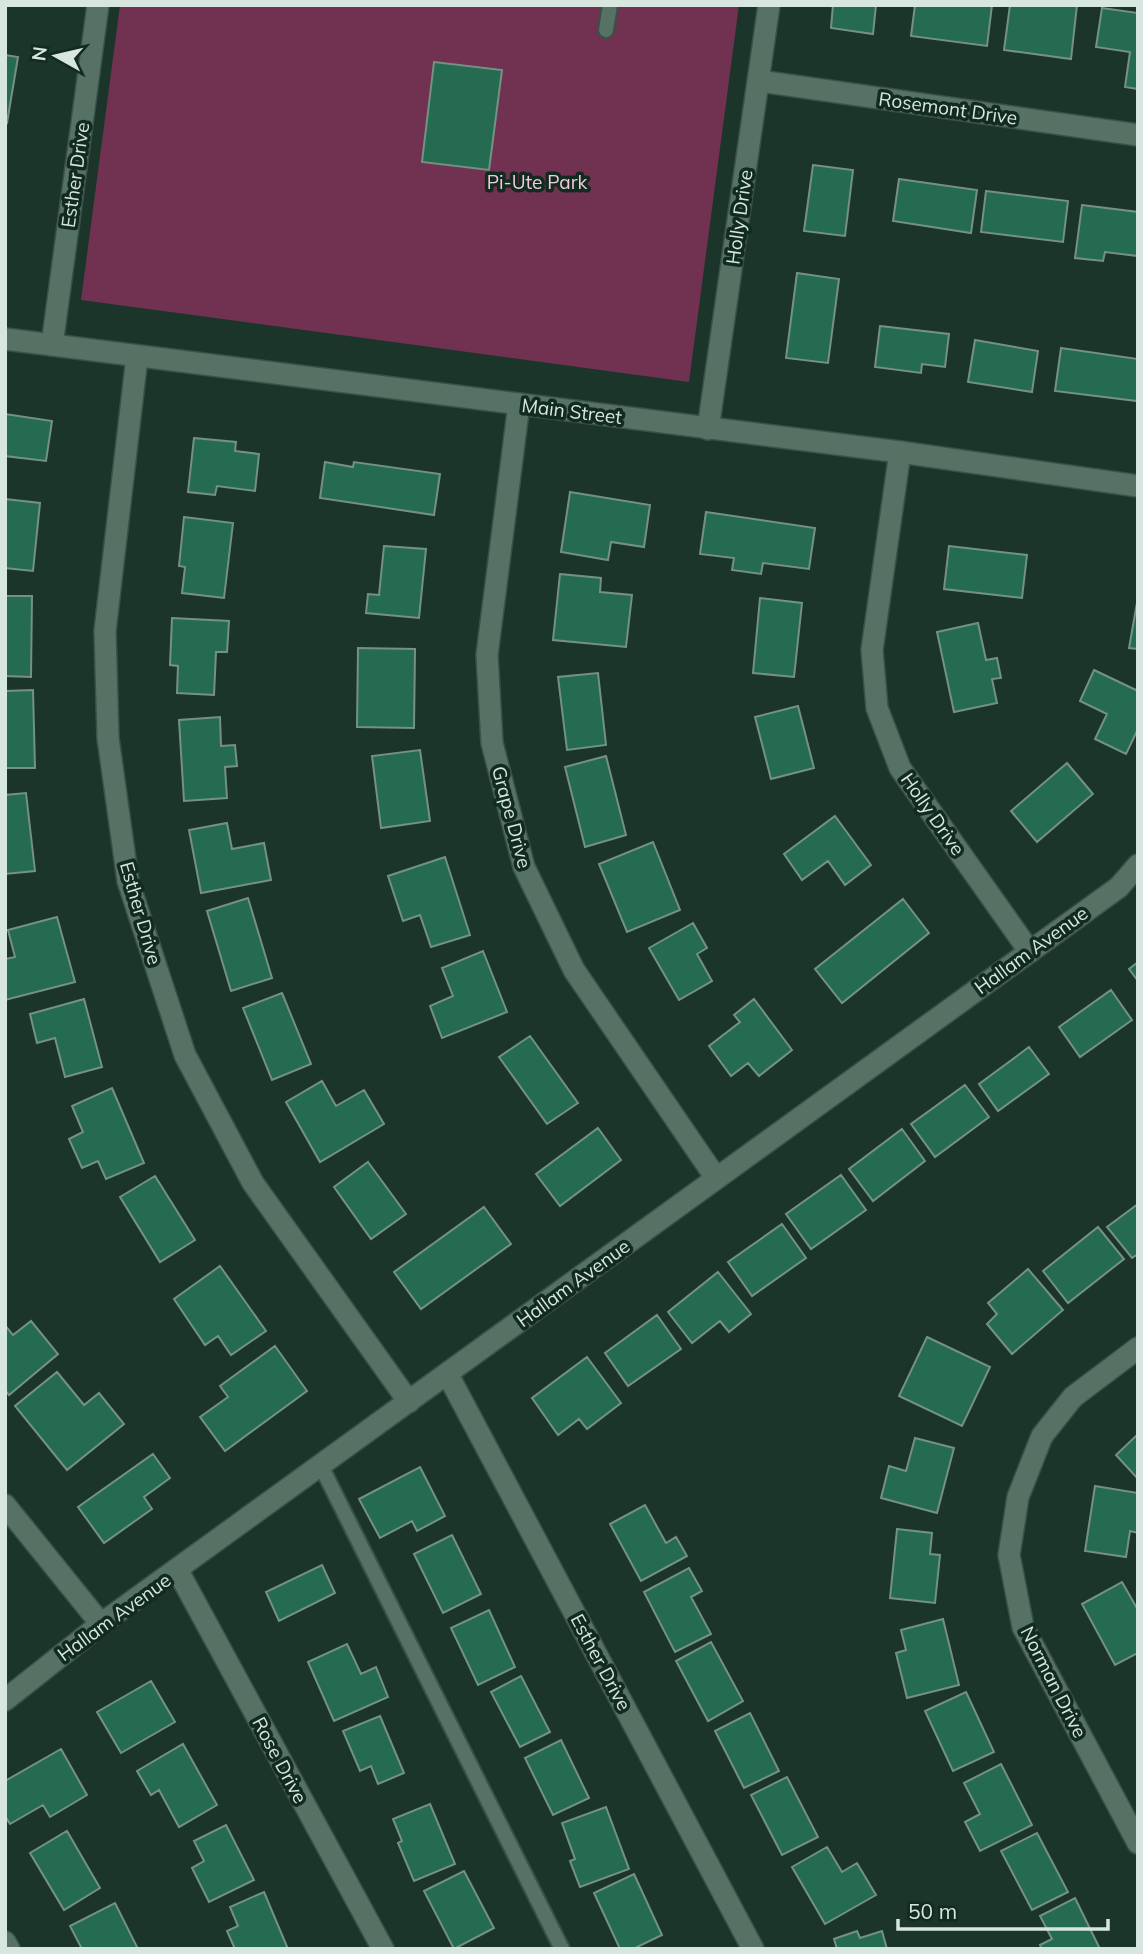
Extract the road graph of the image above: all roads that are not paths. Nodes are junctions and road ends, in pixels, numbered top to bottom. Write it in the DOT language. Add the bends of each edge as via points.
graph roads {
  1 [pos="98,5"];
  2 [pos="610,5"];
  3 [pos="769,5"];
  4 [pos="606,30"];
  5 [pos="759,81"];
  6 [pos="1138,135"];
  7 [pos="5,339"];
  8 [pos="52,345"];
  9 [pos="137,357"];
  10 [pos="519,404"];
  11 [pos="708,429"];
  12 [pos="900,452"];
  13 [pos="1138,486"];
  14 [pos="1138,865"];
  15 [pos="1030,952"];
  16 [pos="716,1178"];
  17 [pos="1138,1348"];
  18 [pos="448,1375"];
  19 [pos="409,1402"];
  20 [pos="321,1466"];
  21 [pos="5,1505"];
  22 [pos="178,1571"];
  23 [pos="101,1623"];
  24 [pos="5,1700"];
  25 [pos="1138,1843"];
  26 [pos="5,1942"];
  27 [pos="9,1949"];
  28 [pos="383,1949"];
  29 [pos="562,1949"];
  30 [pos="753,1949"];
  1 -- 8 [label="street, Esther Drive"];
  2 -- 4 [label="lane"];
  3 -- 5 [label="street, Holly Drive"];
  5 -- 6 [label="street, Rosemont Drive"];
  5 -- 11 [label="street, Holly Drive"];
  7 -- 8 [label="street, Main Street"];
  8 -- 9 [label="street, Main Street"];
  9 -- 10 [label="street, Main Street"];
  9 -- 19 [label="street, Esther Drive" via="105,631 108,738 128,881 185,1055 253,1183"];
  10 -- 11 [label="street, Main Street"];
  10 -- 16 [label="street, Grape Drive" via="487,655 495,756 524,867 574,970"];
  11 -- 12 [label="street, Main Street"];
  12 -- 13 [label="street, Main Street"];
  12 -- 15 [label="street, Holly Drive" via="872,650 877,708 900,768"];
  14 -- 15 [label="street, Hallam Avenue" via="1119,887"];
  15 -- 16 [label="street, Hallam Avenue"];
  16 -- 18 [label="street, Hallam Avenue"];
  17 -- 25 [label="street, Norman Drive" via="1073,1397 1042,1436 1018,1497 1009,1555 1023,1627"];
  18 -- 19 [label="street, Hallam Avenue"];
  18 -- 30 [label="street, Esther Drive"];
  19 -- 20 [label="street, Hallam Avenue"];
  20 -- 22 [label="street, Hallam Avenue"];
  20 -- 29 [label="lane"];
  21 -- 23 [label="street"];
  22 -- 23 [label="street, Hallam Avenue"];
  22 -- 28 [label="street, Rose Drive"];
  23 -- 24 [label="street, Hallam Avenue"];
  26 -- 27 [label="street"];
}
